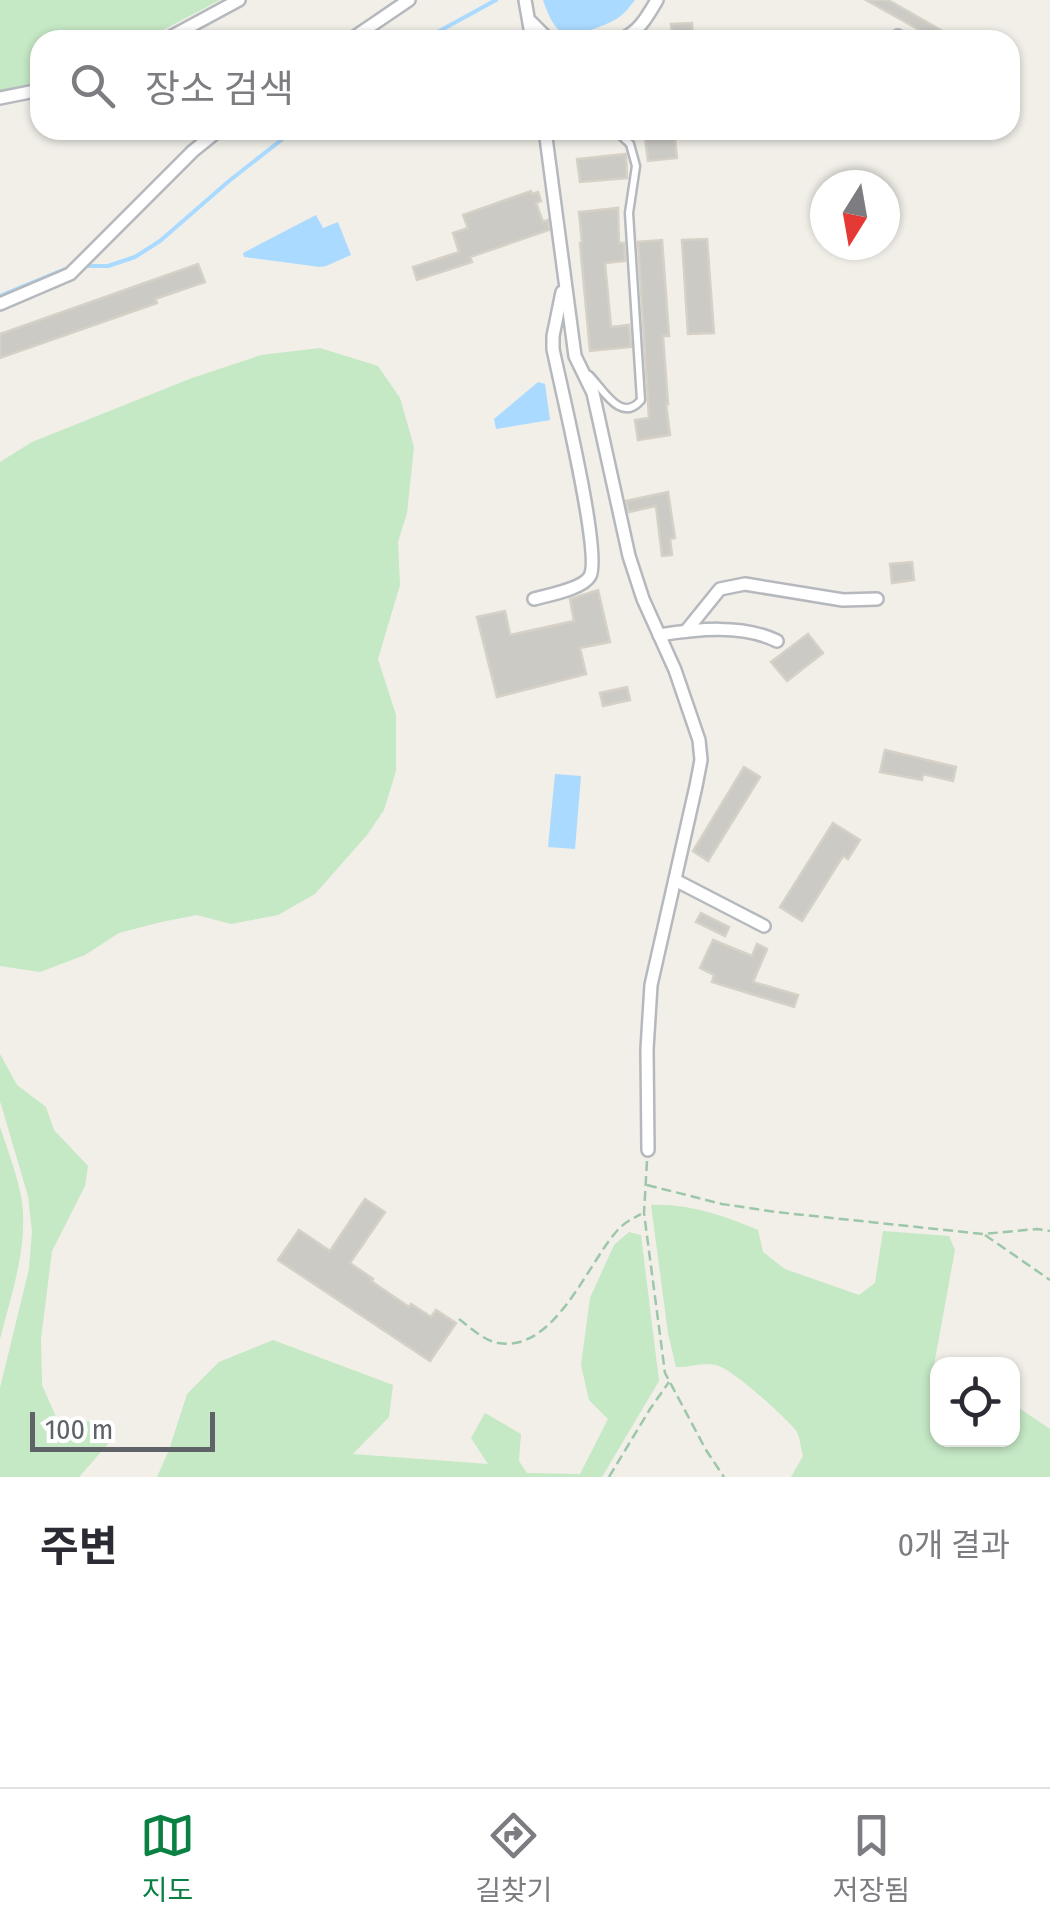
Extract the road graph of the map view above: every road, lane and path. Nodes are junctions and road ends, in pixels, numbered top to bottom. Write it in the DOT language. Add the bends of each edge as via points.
graph roads {
  1 [pos="240,0"];
  2 [pos="409,0"];
  3 [pos="525,0"];
  4 [pos="657,0"];
  5 [pos="529,20"];
  6 [pos="184,30"];
  7 [pos="365,30"];
  8 [pos="530,30"];
  9 [pos="539,30"];
  10 [pos="637,30"];
  11 [pos="30,92"];
  12 [pos="0,98"];
  13 [pos="207,140"];
  14 [pos="547,140"];
  15 [pos="626,140"];
  16 [pos="563,263"];
  17 [pos="0,304"];
  18 [pos="580,366"];
  19 [pos="534,599"];
  20 [pos="877,599"];
  21 [pos="686,631"];
  22 [pos="660,636"];
  23 [pos="777,641"];
  24 [pos="675,880"];
  25 [pos="764,926"];
  26 [pos="648,1150"];
  27 [pos="647,1185"];
  28 [pos="644,1213"];
  29 [pos="1050,1231"];
  30 [pos="983,1234"];
  31 [pos="1050,1280"];
  32 [pos="459,1319"];
  33 [pos="670,1381"];
  34 [pos="610,1477"];
  35 [pos="724,1477"];
  1 -- 6 [label="street"];
  2 -- 7 [label="street"];
  3 -- 5 [label="street"];
  4 -- 10 [label="street"];
  5 -- 8 [label="street"];
  5 -- 9 [label="street"];
  11 -- 12 [label="street"];
  13 -- 17 [label="street" via="63,279"];
  14 -- 16 [label="street"];
  15 -- 18 [label="lane" via="636,166 629,213 638,406 614,403"];
  16 -- 18 [label="street"];
  16 -- 19 [label="street" via="552,349 593,567 580,585"];
  18 -- 22 [label="street" via="593,392 629,556"];
  20 -- 21 [label="street" via="732,586 720,589"];
  21 -- 22 [label="street"];
  21 -- 23 [label="street" via="762,633"];
  22 -- 24 [label="street" via="701,760"];
  24 -- 25 [label="street"];
  24 -- 26 [label="street" via="651,985"];
  26 -- 27 [label="path"];
  27 -- 28 [label="path"];
  27 -- 30 [label="path" via="758,1210"];
  28 -- 32 [label="path" via="615,1232 561,1312 540,1331 517,1344 497,1343"];
  28 -- 33 [label="path"];
  29 -- 30 [label="path"];
  30 -- 31 [label="path"];
  33 -- 34 [label="path"];
  33 -- 35 [label="path"];
}
